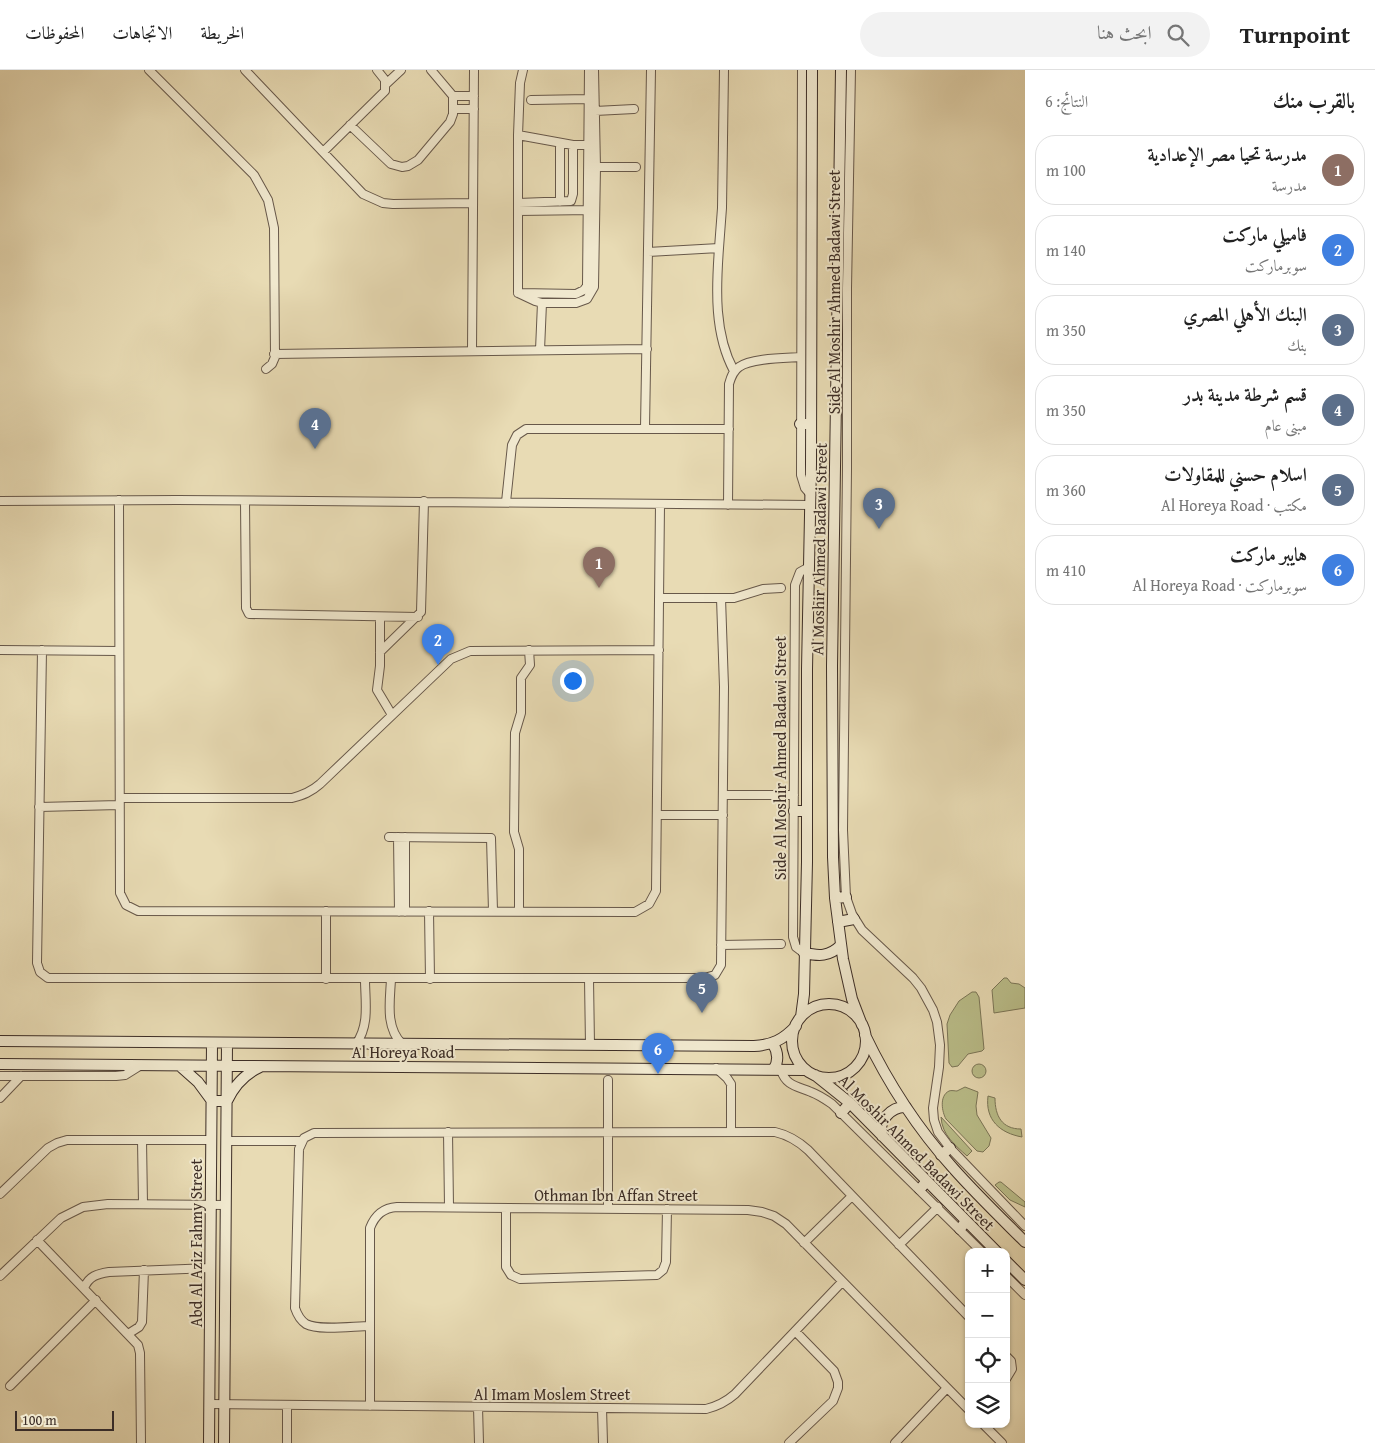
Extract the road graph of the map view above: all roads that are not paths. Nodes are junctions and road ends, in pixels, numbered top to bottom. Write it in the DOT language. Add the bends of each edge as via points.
graph roads {
  1 [pos="150,70"];
  2 [pos="245,70"];
  3 [pos="377,70"];
  4 [pos="401,70"];
  5 [pos="431,70"];
  6 [pos="474,70"];
  7 [pos="523,70"];
  8 [pos="589,70"];
  9 [pos="594,70"];
  10 [pos="651,70"];
  11 [pos="724,70"];
  12 [pos="802,70"];
  13 [pos="812,70"];
  14 [pos="841,70"];
  15 [pos="851,70"];
  16 [pos="386,84"];
  17 [pos="453,96"];
  18 [pos="474,96"];
  19 [pos="589,99"];
  20 [pos="531,100"];
  21 [pos="474,109"];
  22 [pos="634,109"];
  23 [pos="453,110"];
  24 [pos="595,111"];
  25 [pos="350,125"];
  26 [pos="518,135"];
  27 [pos="560,142"];
  28 [pos="573,145"];
  29 [pos="592,145"];
  30 [pos="323,152"];
  31 [pos="596,167"];
  32 [pos="636,167"];
  33 [pos="560,202"];
  34 [pos="472,203"];
  35 [pos="518,207"];
  36 [pos="596,209"];
  37 [pos="587,210"];
  38 [pos="719,248"];
  39 [pos="648,252"];
  40 [pos="591,283"];
  41 [pos="842,288"];
  42 [pos="518,293"];
  43 [pos="576,294"];
  44 [pos="542,303"];
  45 [pos="576,303"];
  46 [pos="646,349"];
  47 [pos="472,350"];
  48 [pos="540,350"];
  49 [pos="274,354"];
  50 [pos="800,357"];
  51 [pos="266,369"];
  52 [pos="734,371"];
  53 [pos="800,424"];
  54 [pos="811,424"];
  55 [pos="645,428"];
  56 [pos="729,428"];
  57 [pos="120,500"];
  58 [pos="811,500"];
  59 [pos="0,501"];
  60 [pos="246,501"];
  61 [pos="424,501"];
  62 [pos="506,502"];
  63 [pos="660,504"];
  64 [pos="728,505"];
  65 [pos="809,566"];
  66 [pos="781,588"];
  67 [pos="659,598"];
  68 [pos="720,598"];
  69 [pos="380,616"];
  70 [pos="418,617"];
  71 [pos="0,650"];
  72 [pos="42,650"];
  73 [pos="529,650"];
  74 [pos="658,650"];
  75 [pos="120,651"];
  76 [pos="380,652"];
  77 [pos="392,715"];
  78 [pos="723,795"];
  79 [pos="794,795"];
  80 [pos="119,802"];
  81 [pos="39,807"];
  82 [pos="794,811"];
  83 [pos="807,811"];
  84 [pos="657,815"];
  85 [pos="723,815"];
  86 [pos="389,837"];
  87 [pos="401,837"];
  88 [pos="840,898"];
  89 [pos="493,911"];
  90 [pos="326,912"];
  91 [pos="402,912"];
  92 [pos="429,912"];
  93 [pos="519,912"];
  94 [pos="854,919"];
  95 [pos="838,922"];
  96 [pos="781,944"];
  97 [pos="721,945"];
  98 [pos="841,945"];
  99 [pos="804,953"];
  100 [pos="589,978"];
  101 [pos="326,979"];
  102 [pos="365,979"];
  103 [pos="391,979"];
  104 [pos="430,979"];
  105 [pos="798,1022"];
  106 [pos="862,1025"];
  107 [pos="866,1035"];
  108 [pos="0,1041"];
  109 [pos="212,1043"];
  110 [pos="227,1043"];
  111 [pos="356,1044"];
  112 [pos="402,1044"];
  113 [pos="773,1044"];
  114 [pos="590,1045"];
  115 [pos="0,1064"];
  116 [pos="141,1065"];
  117 [pos="180,1066"];
  118 [pos="212,1066"];
  119 [pos="227,1066"];
  120 [pos="263,1066"];
  121 [pos="716,1068"];
  122 [pos="748,1069"];
  123 [pos="778,1069"];
  124 [pos="806,1070"];
  125 [pos="816,1075"];
  126 [pos="0,1076"];
  127 [pos="21,1076"];
  128 [pos="608,1080"];
  129 [pos="731,1084"];
  130 [pos="0,1098"];
  131 [pos="212,1101"];
  132 [pos="227,1101"];
  133 [pos="850,1103"];
  134 [pos="906,1107"];
  135 [pos="841,1113"];
  136 [pos="448,1132"];
  137 [pos="608,1132"];
  138 [pos="730,1132"];
  139 [pos="882,1136"];
  140 [pos="142,1140"];
  141 [pos="212,1140"];
  142 [pos="226,1141"];
  143 [pos="302,1141"];
  144 [pos="950,1148"];
  145 [pos="941,1155"];
  146 [pos="927,1181"];
  147 [pos="920,1189"];
  148 [pos="1,1192"];
  149 [pos="852,1196"];
  150 [pos="143,1204"];
  151 [pos="211,1205"];
  152 [pos="226,1205"];
  153 [pos="938,1207"];
  154 [pos="449,1208"];
  155 [pos="506,1208"];
  156 [pos="608,1209"];
  157 [pos="666,1209"];
  158 [pos="963,1225"];
  159 [pos="1025,1226"];
  160 [pos="37,1240"];
  161 [pos="1025,1242"];
  162 [pos="804,1243"];
  163 [pos="900,1245"];
  164 [pos="979,1248"];
  165 [pos="992,1248"];
  166 [pos="1010,1265"];
  167 [pos="211,1268"];
  168 [pos="144,1270"];
  169 [pos="0,1276"];
  170 [pos="1010,1280"];
  171 [pos="1025,1280"];
  172 [pos="842,1282"];
  173 [pos="84,1288"];
  174 [pos="1025,1295"];
  175 [pos="96,1300"];
  176 [pos="965,1313"];
  177 [pos="370,1326"];
  178 [pos="795,1331"];
  179 [pos="128,1334"];
  180 [pos="1010,1360"];
  181 [pos="1010,1372"];
  182 [pos="10,1386"];
  183 [pos="947,1388"];
  184 [pos="210,1404"];
  185 [pos="224,1404"];
  186 [pos="287,1406"];
  187 [pos="370,1406"];
  188 [pos="965,1406"];
  189 [pos="478,1407"];
  190 [pos="602,1408"];
  191 [pos="987,1428"];
  192 [pos="140,1443"];
  193 [pos="209,1443"];
  194 [pos="224,1443"];
  195 [pos="287,1443"];
  196 [pos="479,1443"];
  197 [pos="603,1443"];
  198 [pos="789,1443"];
  199 [pos="895,1443"];
  200 [pos="1002,1443"];
  1 -- 49 [label="street" via="254,175 268,200 274,228"];
  2 -- 30 [label="street"];
  3 -- 16 [label="street"];
  4 -- 16 [label="street"];
  5 -- 17 [label="street"];
  6 -- 18 [label="street"];
  7 -- 26 [label="street"];
  8 -- 19 [label="street"];
  9 -- 24 [label="street"];
  10 -- 39 [label="street"];
  11 -- 38 [label="street"];
  12 -- 50 [label="street"];
  13 -- 54 [label="street, Al Moshir Ahmed Badawi Street"];
  14 -- 41 [label="street, Al Moshir Ahmed Badawi Street"];
  15 -- 41 [label="street, Side Al Moshir Ahmed Badawi Street"];
  16 -- 25 [label="street" via="385,91"];
  17 -- 18 [label="street"];
  17 -- 23 [label="street"];
  18 -- 21 [label="street"];
  19 -- 20 [label="street"];
  19 -- 29 [label="street"];
  21 -- 23 [label="street"];
  21 -- 34 [label="street"];
  22 -- 24 [label="street"];
  23 -- 25 [label="street" via="447,126 418,160 408,166 391,164"];
  24 -- 29 [label="street"];
  25 -- 30 [label="street"];
  26 -- 27 [label="street"];
  26 -- 35 [label="street"];
  27 -- 28 [label="street"];
  27 -- 33 [label="street"];
  28 -- 29 [label="street"];
  28 -- 33 [label="street" via="572,198 571,201"];
  29 -- 31 [label="street"];
  29 -- 37 [label="street"];
  30 -- 34 [label="street" via="363,194 383,203"];
  31 -- 32 [label="street"];
  31 -- 36 [label="street"];
  33 -- 35 [label="street"];
  34 -- 47 [label="street"];
  35 -- 37 [label="street"];
  35 -- 42 [label="street"];
  36 -- 37 [label="street"];
  36 -- 40 [label="street"];
  37 -- 40 [label="street"];
  38 -- 39 [label="street"];
  38 -- 52 [label="street" via="718,313 725,350"];
  39 -- 46 [label="street"];
  40 -- 43 [label="street"];
  40 -- 45 [label="street" via="593,292 587,300"];
  41 -- 88 [label="street, Al Moshir Ahmed Badawi Street" via="832,666 833,857"];
  42 -- 43 [label="street"];
  42 -- 44 [label="street"];
  43 -- 45 [label="street"];
  44 -- 45 [label="street"];
  44 -- 48 [label="street"];
  46 -- 48 [label="street"];
  46 -- 55 [label="street"];
  47 -- 48 [label="street"];
  47 -- 49 [label="street"];
  49 -- 51 [label="street" via="272,364"];
  50 -- 52 [label="street" via="746,363"];
  50 -- 53 [label="street"];
  52 -- 56 [label="street" via="729,384"];
  53 -- 54 [label="street"];
  53 -- 58 [label="street" via="801,480"];
  54 -- 58 [label="street, Al Moshir Ahmed Badawi Street"];
  55 -- 56 [label="street"];
  55 -- 62 [label="street" via="531,428 521,431 512,445"];
  56 -- 64 [label="street"];
  57 -- 59 [label="street"];
  57 -- 60 [label="street"];
  57 -- 75 [label="street"];
  58 -- 64 [label="street"];
  58 -- 65 [label="street, Al Moshir Ahmed Badawi Street"];
  60 -- 61 [label="street"];
  60 -- 69 [label="street" via="247,612 252,615"];
  61 -- 62 [label="street"];
  61 -- 70 [label="street" via="421,610"];
  62 -- 63 [label="street"];
  63 -- 64 [label="street"];
  63 -- 67 [label="street"];
  65 -- 79 [label="street, Side Al Moshir Ahmed Badawi Street" via="800,572 795,585"];
  65 -- 83 [label="street, Al Moshir Ahmed Badawi Street"];
  66 -- 68 [label="street"];
  67 -- 68 [label="street"];
  67 -- 74 [label="street"];
  68 -- 78 [label="street" via="724,687"];
  69 -- 70 [label="street"];
  69 -- 76 [label="street"];
  70 -- 76 [label="street"];
  71 -- 72 [label="street"];
  72 -- 75 [label="street"];
  72 -- 81 [label="street"];
  73 -- 74 [label="street"];
  73 -- 77 [label="street" via="480,650 460,654"];
  73 -- 93 [label="street" via="530,665 521,678 521,713 516,733 514,832 519,850"];
  74 -- 84 [label="street"];
  75 -- 80 [label="street"];
  76 -- 77 [label="street" via="377,690"];
  77 -- 80 [label="street" via="320,784 302,796"];
  78 -- 79 [label="street"];
  78 -- 85 [label="street"];
  79 -- 82 [label="street, Side Al Moshir Ahmed Badawi Street"];
  80 -- 81 [label="street"];
  80 -- 90 [label="street" via="120,893 131,909"];
  81 -- 101 [label="street" via="37,963 44,976 54,979"];
  82 -- 83 [label="street"];
  82 -- 99 [label="street, Side Al Moshir Ahmed Badawi Street" via="793,937 796,946"];
  83 -- 99 [label="street, Al Moshir Ahmed Badawi Street"];
  84 -- 85 [label="street"];
  84 -- 93 [label="street" via="656,891 642,909 635,912"];
  85 -- 97 [label="street"];
  86 -- 87 [label="street"];
  87 -- 89 [label="street" via="491,838"];
  87 -- 91 [label="street"];
  88 -- 94 [label="street"];
  88 -- 95 [label="street, Al Moshir Ahmed Badawi Street"];
  89 -- 92 [label="street"];
  89 -- 93 [label="street"];
  90 -- 91 [label="street"];
  90 -- 101 [label="street"];
  91 -- 92 [label="street"];
  92 -- 104 [label="street"];
  94 -- 95 [label="street"];
  94 -- 144 [label="street" via="866,935 913,978 933,1010 940,1052 933,1114 938,1132"];
  95 -- 98 [label="street, Al Moshir Ahmed Badawi Street"];
  96 -- 97 [label="street"];
  97 -- 100 [label="street" via="721,965 710,978"];
  98 -- 99 [label="street" via="826,956"];
  98 -- 106 [label="street, Al Moshir Ahmed Badawi Street" via="848,986"];
  99 -- 105 [label="street, Al Moshir Ahmed Badawi Street" via="804,994"];
  100 -- 104 [label="street"];
  100 -- 114 [label="street"];
  101 -- 102 [label="street"];
  102 -- 103 [label="street"];
  102 -- 111 [label="street" via="365,1028"];
  103 -- 104 [label="street"];
  103 -- 112 [label="street" via="390,1024"];
  105 -- 106 [label="street" via="816,1007 834,1004 850,1011"];
  105 -- 113 [label="street"];
  105 -- 124 [label="street" via="793,1033 793,1047"];
  106 -- 107 [label="street"];
  107 -- 125 [label="street" via="861,1060 849,1072 832,1078"];
  107 -- 134 [label="street, Al Moshir Ahmed Badawi Street"];
  108 -- 109 [label="street, Al Horeya Road"];
  109 -- 110 [label="street, Al Horeya Road"];
  109 -- 118 [label="street, Abd Al Aziz Fahmy Street"];
  110 -- 111 [label="street, Al Horeya Road"];
  110 -- 119 [label="street, Abd Al Aziz Fahmy Street"];
  111 -- 112 [label="street, Al Horeya Road"];
  112 -- 114 [label="street, Al Horeya Road"];
  113 -- 114 [label="street, Al Horeya Road"];
  113 -- 123 [label="street"];
  115 -- 116 [label="street, Al Horeya Road"];
  116 -- 117 [label="street, Al Horeya Road"];
  116 -- 127 [label="street" via="134,1071 116,1076"];
  117 -- 118 [label="street, Al Horeya Road"];
  117 -- 131 [label="street"];
  118 -- 119 [label="street, Al Horeya Road"];
  118 -- 131 [label="street, Abd Al Aziz Fahmy Street"];
  119 -- 120 [label="street, Al Horeya Road"];
  119 -- 132 [label="street, Abd Al Aziz Fahmy Street"];
  120 -- 121 [label="street, Al Horeya Road"];
  120 -- 132 [label="street" via="240,1081"];
  121 -- 122 [label="street, Al Horeya Road"];
  121 -- 129 [label="street"];
  122 -- 123 [label="street, Al Horeya Road"];
  122 -- 129 [label="street"];
  123 -- 124 [label="street, Al Horeya Road"];
  123 -- 135 [label="street" via="791,1084 824,1099"];
  124 -- 125 [label="street"];
  125 -- 133 [label="street, Al Moshir Ahmed Badawi Street"];
  126 -- 127 [label="street"];
  127 -- 130 [label="street"];
  128 -- 137 [label="street"];
  129 -- 138 [label="street"];
  131 -- 132 [label="street"];
  131 -- 141 [label="street, Abd Al Aziz Fahmy Street"];
  132 -- 142 [label="street, Abd Al Aziz Fahmy Street"];
  133 -- 135 [label="street"];
  133 -- 139 [label="street, Al Moshir Ahmed Badawi Street"];
  134 -- 139 [label="street" via="896,1109 883,1120"];
  134 -- 145 [label="street, Al Moshir Ahmed Badawi Street"];
  135 -- 147 [label="street"];
  136 -- 137 [label="street"];
  136 -- 143 [label="street" via="314,1133"];
  136 -- 154 [label="street"];
  137 -- 138 [label="street"];
  137 -- 156 [label="street"];
  138 -- 149 [label="street" via="787,1135 808,1150"];
  139 -- 146 [label="street, Al Moshir Ahmed Badawi Street"];
  140 -- 141 [label="street"];
  140 -- 148 [label="street" via="67,1140 57,1143"];
  140 -- 150 [label="street"];
  141 -- 151 [label="street, Abd Al Aziz Fahmy Street"];
  142 -- 143 [label="street"];
  142 -- 152 [label="street, Abd Al Aziz Fahmy Street"];
  143 -- 177 [label="street" via="299,1149 297,1314 316,1327"];
  144 -- 145 [label="street"];
  144 -- 159 [label="street"];
  145 -- 161 [label="street, Al Moshir Ahmed Badawi Street"];
  146 -- 147 [label="street"];
  146 -- 158 [label="street, Al Moshir Ahmed Badawi Street"];
  147 -- 153 [label="street"];
  149 -- 162 [label="street"];
  149 -- 163 [label="street"];
  150 -- 151 [label="street"];
  150 -- 160 [label="street" via="83,1207 61,1218"];
  151 -- 152 [label="street"];
  151 -- 167 [label="street, Abd Al Aziz Fahmy Street"];
  152 -- 185 [label="street, Abd Al Aziz Fahmy Street"];
  153 -- 158 [label="street"];
  153 -- 163 [label="street"];
  154 -- 155 [label="street, Othman Ibn Affan Street"];
  154 -- 177 [label="street, Othman Ibn Affan Street" via="390,1208 383,1210 373,1221 370,1228"];
  155 -- 156 [label="street, Othman Ibn Affan Street"];
  155 -- 157 [label="street" via="506,1267 511,1275 520,1279 657,1275 666,1262"];
  156 -- 157 [label="street, Othman Ibn Affan Street"];
  157 -- 162 [label="street, Othman Ibn Affan Street" via="762,1212 786,1224"];
  158 -- 164 [label="street"];
  158 -- 165 [label="street, Al Moshir Ahmed Badawi Street"];
  160 -- 169 [label="street"];
  160 -- 173 [label="street"];
  162 -- 172 [label="street, Othman Ibn Affan Street"];
  163 -- 176 [label="street"];
  166 -- 171 [label="street"];
  167 -- 168 [label="street"];
  167 -- 184 [label="street, Abd Al Aziz Fahmy Street"];
  168 -- 173 [label="street" via="96,1274"];
  168 -- 179 [label="street" via="144,1316 139,1327"];
  170 -- 174 [label="street"];
  172 -- 178 [label="street, Al Imam Moslem Street"];
  172 -- 183 [label="street, Othman Ibn Affan Street"];
  173 -- 175 [label="street"];
  175 -- 179 [label="street"];
  175 -- 182 [label="street"];
  177 -- 187 [label="street, Othman Ibn Affan Street"];
  178 -- 190 [label="street, Al Imam Moslem Street" via="735,1394 717,1406 706,1409"];
  178 -- 198 [label="street" via="834,1371 838,1388 833,1401"];
  179 -- 192 [label="street" via="138,1345 140,1353"];
  180 -- 181 [label="street"];
  183 -- 188 [label="street, Othman Ibn Affan Street"];
  183 -- 199 [label="street"];
  184 -- 185 [label="street, Al Imam Moslem Street"];
  184 -- 193 [label="street, Abd Al Aziz Fahmy Street"];
  185 -- 186 [label="street, Al Imam Moslem Street"];
  185 -- 194 [label="street, Abd Al Aziz Fahmy Street"];
  186 -- 187 [label="street, Al Imam Moslem Street"];
  186 -- 195 [label="street"];
  187 -- 189 [label="street, Al Imam Moslem Street"];
  189 -- 190 [label="street, Al Imam Moslem Street"];
  189 -- 196 [label="street"];
  190 -- 197 [label="street"];
  191 -- 200 [label="street"];
}
